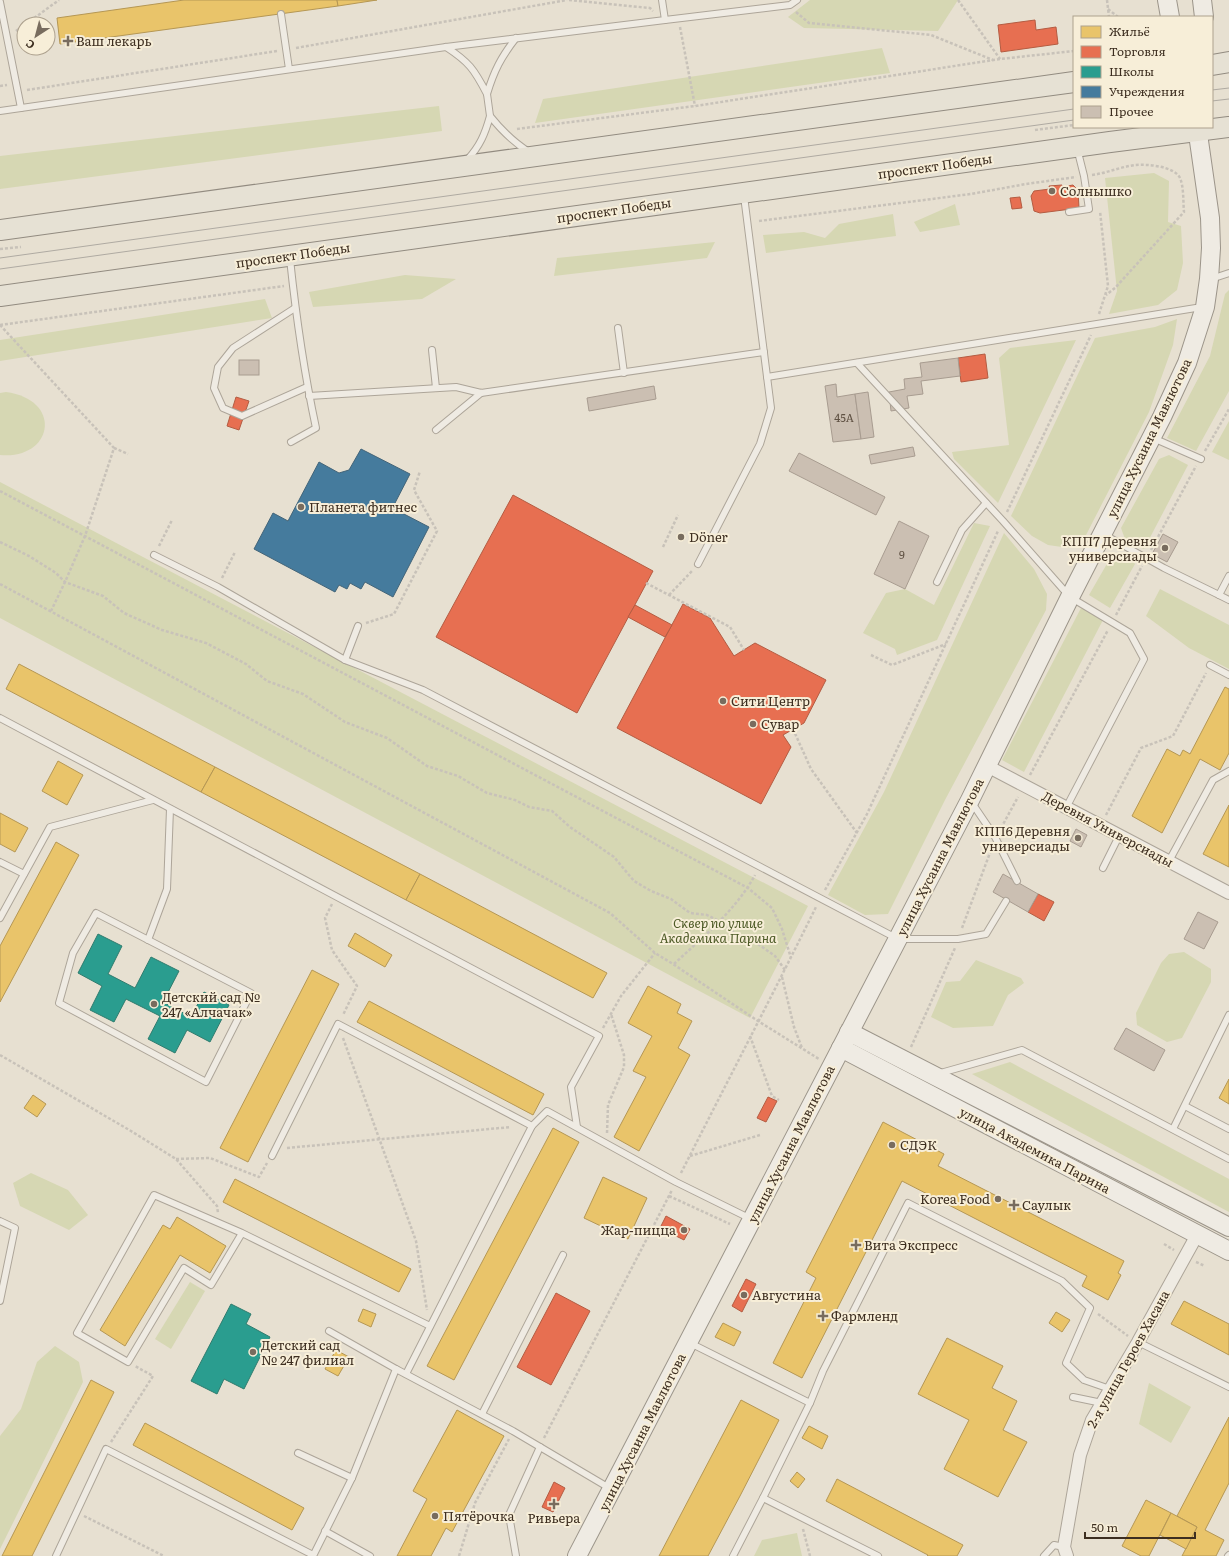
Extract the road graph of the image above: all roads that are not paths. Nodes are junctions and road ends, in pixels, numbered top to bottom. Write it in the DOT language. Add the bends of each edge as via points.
graph roads {
  1 [pos="662,0"];
  2 [pos="797,0"];
  3 [pos="1167,0"];
  4 [pos="1202,0"];
  5 [pos="0,2"];
  6 [pos="281,14"];
  7 [pos="1170,16"];
  8 [pos="1204,16"];
  9 [pos="665,20"];
  10 [pos="516,38"];
  11 [pos="446,47"];
  12 [pos="1229,62"];
  13 [pos="1213,65"];
  14 [pos="289,69"];
  15 [pos="1073,82"];
  16 [pos="487,94"];
  17 [pos="21,108"];
  18 [pos="0,111"];
  19 [pos="490,116"];
  20 [pos="1229,127"];
  21 [pos="1198,128"];
  22 [pos="1213,128"];
  23 [pos="1077,146"];
  24 [pos="535,156"];
  25 [pos="461,166"];
  26 [pos="743,192"];
  27 [pos="1069,212"];
  28 [pos="0,230"];
  29 [pos="290,255"];
  30 [pos="1229,273"];
  31 [pos="1209,279"];
  32 [pos="0,296"];
  33 [pos="1205,307"];
  34 [pos="295,308"];
  35 [pos="618,328"];
  36 [pos="432,350"];
  37 [pos="764,352"];
  38 [pos="857,363"];
  39 [pos="624,373"];
  40 [pos="767,377"];
  41 [pos="307,387"];
  42 [pos="436,388"];
  43 [pos="481,393"];
  44 [pos="309,396"];
  45 [pos="436,430"];
  46 [pos="1152,437"];
  47 [pos="291,442"];
  48 [pos="1201,459"];
  49 [pos="986,503"];
  50 [pos="1102,534"];
  51 [pos="154,555"];
  52 [pos="698,564"];
  53 [pos="1229,576"];
  54 [pos="937,582"];
  55 [pos="1219,595"];
  56 [pos="1070,597"];
  57 [pos="1229,600"];
  58 [pos="358,626"];
  59 [pos="345,660"];
  60 [pos="1210,665"];
  61 [pos="1229,675"];
  62 [pos="0,718"];
  63 [pos="987,766"];
  64 [pos="1229,771"];
  65 [pos="153,800"];
  66 [pos="970,800"];
  67 [pos="1066,808"];
  68 [pos="170,809"];
  69 [pos="1120,836"];
  70 [pos="1169,861"];
  71 [pos="0,862"];
  72 [pos="1103,868"];
  73 [pos="24,874"];
  74 [pos="1017,881"];
  75 [pos="1229,893"];
  76 [pos="1006,901"];
  77 [pos="0,918"];
  78 [pos="898,939"];
  79 [pos="148,940"];
  80 [pos="1229,1015"];
  81 [pos="849,1032"];
  82 [pos="841,1048"];
  83 [pos="934,1075"];
  84 [pos="1185,1106"];
  85 [pos="532,1126"];
  86 [pos="577,1127"];
  87 [pos="1173,1129"];
  88 [pos="1229,1129"];
  89 [pos="273,1153"];
  90 [pos="1229,1159"];
  91 [pos="1206,1216"];
  92 [pos="752,1220"];
  93 [pos="0,1221"];
  94 [pos="1229,1227"];
  95 [pos="242,1233"];
  96 [pos="1197,1235"];
  97 [pos="1229,1251"];
  98 [pos="563,1255"];
  99 [pos="0,1302"];
  100 [pos="430,1326"];
  101 [pos="329,1331"];
  102 [pos="688,1342"];
  103 [pos="1138,1342"];
  104 [pos="396,1369"];
  105 [pos="406,1374"];
  106 [pos="1229,1387"];
  107 [pos="1110,1389"];
  108 [pos="1073,1397"];
  109 [pos="810,1403"];
  110 [pos="1102,1403"];
  111 [pos="482,1414"];
  112 [pos="540,1447"];
  113 [pos="298,1453"];
  114 [pos="352,1478"];
  115 [pos="612,1490"];
  116 [pos="763,1498"];
  117 [pos="325,1532"];
  118 [pos="1066,1552"];
  119 [pos="313,1555"];
  120 [pos="56,1556"];
  121 [pos="370,1556"];
  122 [pos="516,1556"];
  123 [pos="578,1556"];
  124 [pos="733,1556"];
  125 [pos="878,1556"];
  126 [pos="1044,1556"];
  1 -- 9 [label="lane"];
  2 -- 9 [label="lane" via="790,5"];
  3 -- 7 [label="street"];
  4 -- 8 [label="street"];
  5 -- 17 [label="lane"];
  6 -- 14 [label="lane"];
  9 -- 10 [label="lane"];
  10 -- 11 [label="lane"];
  10 -- 16 [label="lane" via="494,71"];
  11 -- 14 [label="lane"];
  11 -- 16 [label="lane" via="463,58 476,72"];
  12 -- 13 [label="main road"];
  14 -- 17 [label="lane"];
  15 -- 24 [label="main road"];
  16 -- 19 [label="lane"];
  17 -- 18 [label="lane"];
  19 -- 24 [label="lane" via="514,143"];
  19 -- 25 [label="lane" via="485,134 475,151"];
  20 -- 22 [label="main road, проспект Победы"];
  21 -- 23 [label="main road, проспект Победы"];
  21 -- 31 [label="street, улица Хусаина Мавлютова" via="1210,218"];
  23 -- 26 [label="main road, проспект Победы"];
  23 -- 27 [label="lane" via="1089,210"];
  24 -- 25 [label="main road"];
  25 -- 28 [label="main road"];
  26 -- 29 [label="main road, проспект Победы"];
  26 -- 37 [label="lane"];
  29 -- 32 [label="main road, проспект Победы"];
  29 -- 34 [label="lane"];
  30 -- 31 [label="lane"];
  31 -- 33 [label="street, улица Хусаина Мавлютова"];
  33 -- 38 [label="lane"];
  33 -- 46 [label="street, улица Хусаина Мавлютова" via="1187,363"];
  34 -- 41 [label="lane"];
  34 -- 41 [label="lane" via="233,348 218,367 214,388 222,408 242,416"];
  35 -- 39 [label="lane"];
  36 -- 42 [label="lane"];
  37 -- 39 [label="lane"];
  37 -- 40 [label="lane"];
  38 -- 40 [label="lane"];
  38 -- 49 [label="lane"];
  39 -- 43 [label="lane"];
  40 -- 52 [label="lane" via="771,408 760,444"];
  41 -- 44 [label="lane"];
  42 -- 43 [label="lane" via="456,387"];
  42 -- 44 [label="lane"];
  43 -- 45 [label="lane"];
  44 -- 47 [label="lane" via="316,428"];
  46 -- 48 [label="lane"];
  46 -- 50 [label="street, улица Хусаина Мавлютова"];
  49 -- 54 [label="lane" via="962,530"];
  49 -- 56 [label="lane"];
  50 -- 55 [label="lane"];
  50 -- 56 [label="street, улица Хусаина Мавлютова"];
  51 -- 59 [label="lane" via="218,586"];
  53 -- 55 [label="lane"];
  55 -- 57 [label="lane"];
  56 -- 63 [label="street, улица Хусаина Мавлютова"];
  56 -- 67 [label="lane" via="1130,633 1144,659"];
  58 -- 59 [label="lane"];
  59 -- 78 [label="lane" via="424,690"];
  60 -- 61 [label="lane"];
  62 -- 65 [label="lane"];
  63 -- 66 [label="street, улица Хусаина Мавлютова"];
  63 -- 67 [label="street, Деревня Универсиады"];
  64 -- 70 [label="lane" via="1213,780"];
  65 -- 68 [label="lane"];
  65 -- 73 [label="lane" via="50,827"];
  66 -- 74 [label="lane" via="996,837"];
  66 -- 78 [label="street, улица Хусаина Мавлютова"];
  67 -- 69 [label="street, Деревня Универсиады"];
  68 -- 79 [label="lane" via="166,889"];
  68 -- 86 [label="lane" via="599,1036 571,1087"];
  69 -- 70 [label="street, Деревня Универсиады"];
  69 -- 72 [label="lane"];
  70 -- 75 [label="street, Деревня Универсиады"];
  71 -- 73 [label="lane"];
  73 -- 77 [label="lane"];
  76 -- 78 [label="lane" via="986,934 958,939"];
  78 -- 81 [label="street, улица Хусаина Мавлютова"];
  79 -- 79 [label="lane" via="251,993 206,1082 59,1003 73,953 96,912"];
  80 -- 84 [label="lane"];
  81 -- 82 [label="street, улица Хусаина Мавлютова"];
  81 -- 83 [label="street, улица Академика Парина"];
  82 -- 92 [label="street, улица Хусаина Мавлютова"];
  82 -- 96 [label="street, улица Академика Парина"];
  83 -- 87 [label="lane" via="1022,1050"];
  83 -- 91 [label="street, улица Академика Парина"];
  84 -- 87 [label="lane"];
  84 -- 88 [label="lane"];
  85 -- 86 [label="lane" via="546,1111"];
  85 -- 89 [label="lane" via="338,1024"];
  85 -- 100 [label="lane"];
  86 -- 92 [label="lane" via="676,1182"];
  87 -- 90 [label="lane"];
  91 -- 94 [label="street, улица Академика Парина"];
  91 -- 96 [label="street, 2-я улица Героев Хасана"];
  92 -- 102 [label="street, улица Хусаина Мавлютова"];
  93 -- 99 [label="lane" via="15,1228"];
  95 -- 95 [label="lane" via="154,1195 77,1333 128,1362 184,1268 211,1285"];
  95 -- 100 [label="lane"];
  96 -- 97 [label="street, улица Академика Парина"];
  96 -- 103 [label="street, 2-я улица Героев Хасана"];
  98 -- 111 [label="lane"];
  100 -- 105 [label="lane"];
  101 -- 104 [label="lane"];
  102 -- 109 [label="lane"];
  102 -- 115 [label="street, улица Хусаина Мавлютова"];
  103 -- 106 [label="lane"];
  103 -- 107 [label="street, 2-я улица Героев Хасана"];
  104 -- 105 [label="lane"];
  104 -- 114 [label="lane"];
  105 -- 111 [label="lane"];
  107 -- 109 [label="lane" via="1084,1380 1066,1364 1090,1308 1062,1281 908,1203 823,1371"];
  107 -- 110 [label="street, 2-я улица Героев Хасана"];
  108 -- 110 [label="lane"];
  109 -- 116 [label="lane"];
  110 -- 118 [label="street, 2-я улица Героев Хасана" via="1092,1420 1080,1455"];
  111 -- 112 [label="lane"];
  112 -- 115 [label="lane"];
  112 -- 122 [label="lane" via="509,1515"];
  113 -- 114 [label="lane"];
  114 -- 117 [label="lane"];
  115 -- 123 [label="street, улица Хусаина Мавлютова"];
  116 -- 124 [label="lane"];
  116 -- 125 [label="lane"];
  117 -- 119 [label="lane"];
  117 -- 121 [label="lane"];
  118 -- 126 [label="lane" via="1054,1545"];
  119 -- 120 [label="lane" via="106,1449"];
}
